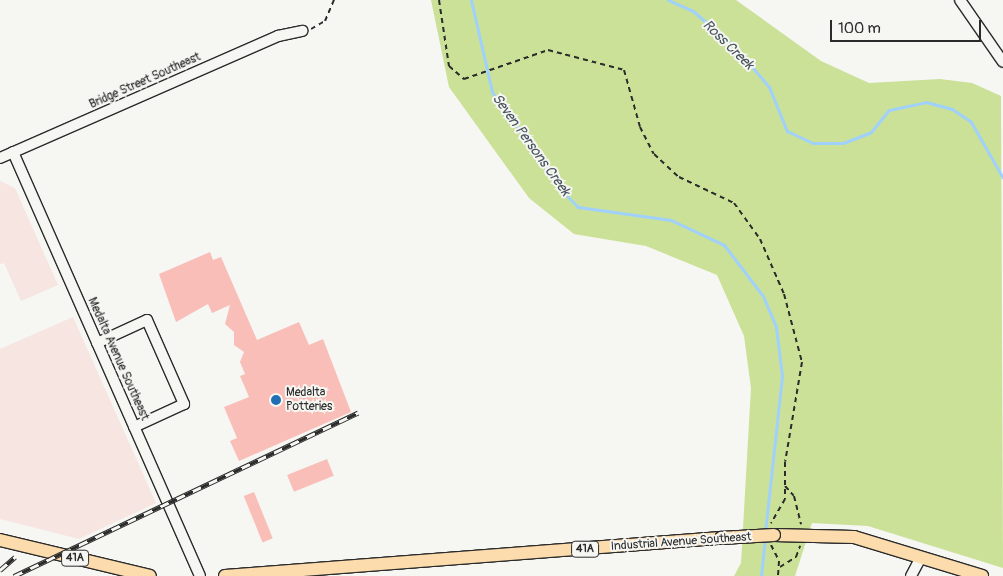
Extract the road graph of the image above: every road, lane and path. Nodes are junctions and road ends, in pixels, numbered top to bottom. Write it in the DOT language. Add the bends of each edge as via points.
graph roads {
  1 [pos="334,0"];
  2 [pos="439,0"];
  3 [pos="960,0"];
  4 [pos="302,31"];
  5 [pos="1003,62"];
  6 [pos="13,152"];
  7 [pos="0,158"];
  8 [pos="97,343"];
  9 [pos="134,427"];
  10 [pos="771,535"];
  11 [pos="0,540"];
  12 [pos="921,557"];
  13 [pos="150,576"];
  14 [pos="200,576"];
  15 [pos="225,576"];
  16 [pos="778,576"];
  17 [pos="911,576"];
  18 [pos="982,576"];
  1 -- 4 [label="path" via="325,21"];
  2 -- 10 [label="path" via="452,73 464,79 548,50 624,70 640,127 654,154 678,177 734,203 760,240 784,294 802,362 785,462 785,499"];
  3 -- 5 [label="street"];
  4 -- 6 [label="street, Bridge Street Southeast" via="278,36"];
  6 -- 7 [label="street, Bridge Street Southeast"];
  6 -- 8 [label="street, Medalta Avenue Southeast"];
  8 -- 9 [label="street, Medalta Avenue Southeast"];
  8 -- 9 [label="street" via="147,320 184,404"];
  9 -- 14 [label="street, Medalta Avenue Southeast"];
  10 -- 12 [label="main road, Industrial Avenue Southeast / 41A" via="854,537"];
  10 -- 15 [label="main road, Industrial Avenue Southeast / 41A, bridge"];
  10 -- 16 [label="path" via="780,567"];
  11 -- 13 [label="main road, 41A"];
  12 -- 17 [label="street"];
  12 -- 18 [label="main road, Industrial Avenue Southeast / 41A"];
}
